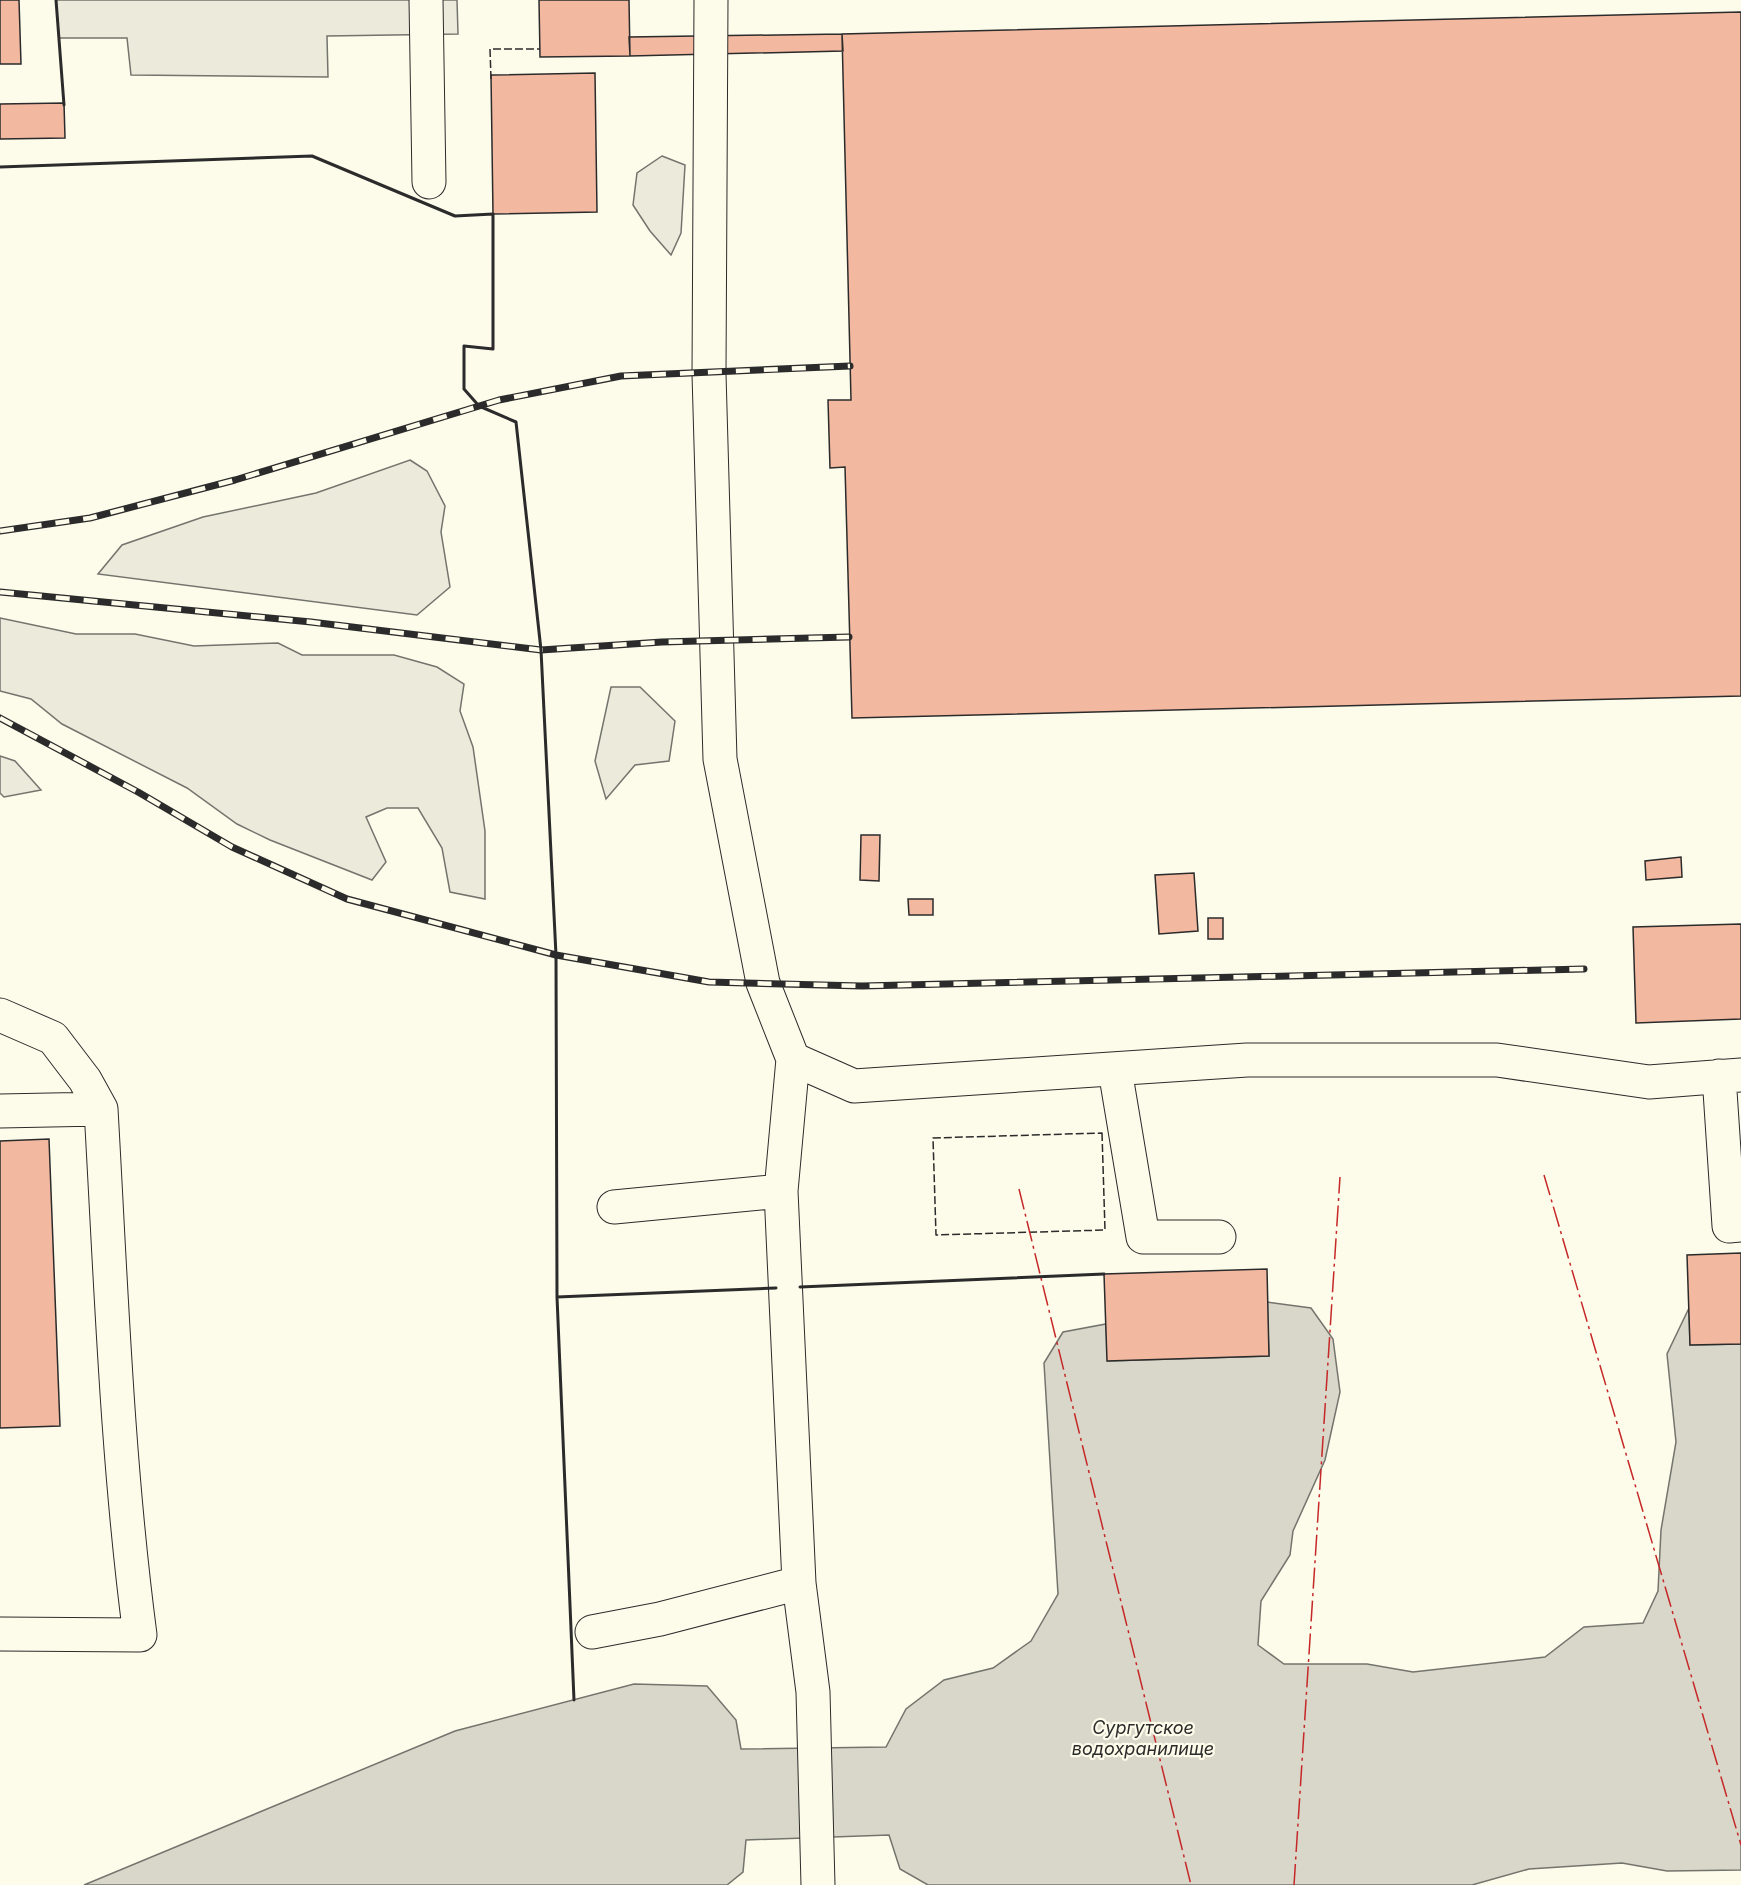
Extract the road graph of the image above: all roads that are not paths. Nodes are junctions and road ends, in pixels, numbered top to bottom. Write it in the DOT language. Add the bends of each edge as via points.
graph roads {
  1 [pos="426,0"];
  2 [pos="711,0"];
  3 [pos="429,182"];
  4 [pos="0,1015"];
  5 [pos="793,1059"];
  6 [pos="1115,1070"];
  7 [pos="1730,1076"];
  8 [pos="101,1109"];
  9 [pos="0,1111"];
  10 [pos="781,1191"];
  11 [pos="614,1207"];
  12 [pos="1741,1225"];
  13 [pos="1219,1237"];
  14 [pos="799,1583"];
  15 [pos="592,1632"];
  16 [pos="0,1634"];
  17 [pos="818,1885"];
  1 -- 3 [label="lane"];
  2 -- 5 [label="lane" via="709,374 720,759 763,983"];
  4 -- 8 [label="lane" via="53,1038"];
  5 -- 6 [label="lane" via="854,1086"];
  5 -- 10 [label="lane"];
  6 -- 7 [label="lane" via="1247,1060 1497,1060 1649,1082"];
  6 -- 13 [label="lane" via="1143,1237"];
  7 -- 12 [label="lane" via="1729,1226"];
  8 -- 9 [label="lane"];
  8 -- 16 [label="lane" via="122,1467 140,1635"];
  10 -- 11 [label="lane"];
  10 -- 14 [label="lane"];
  14 -- 15 [label="lane" via="660,1619"];
  14 -- 17 [label="lane" via="813,1692"];
}
